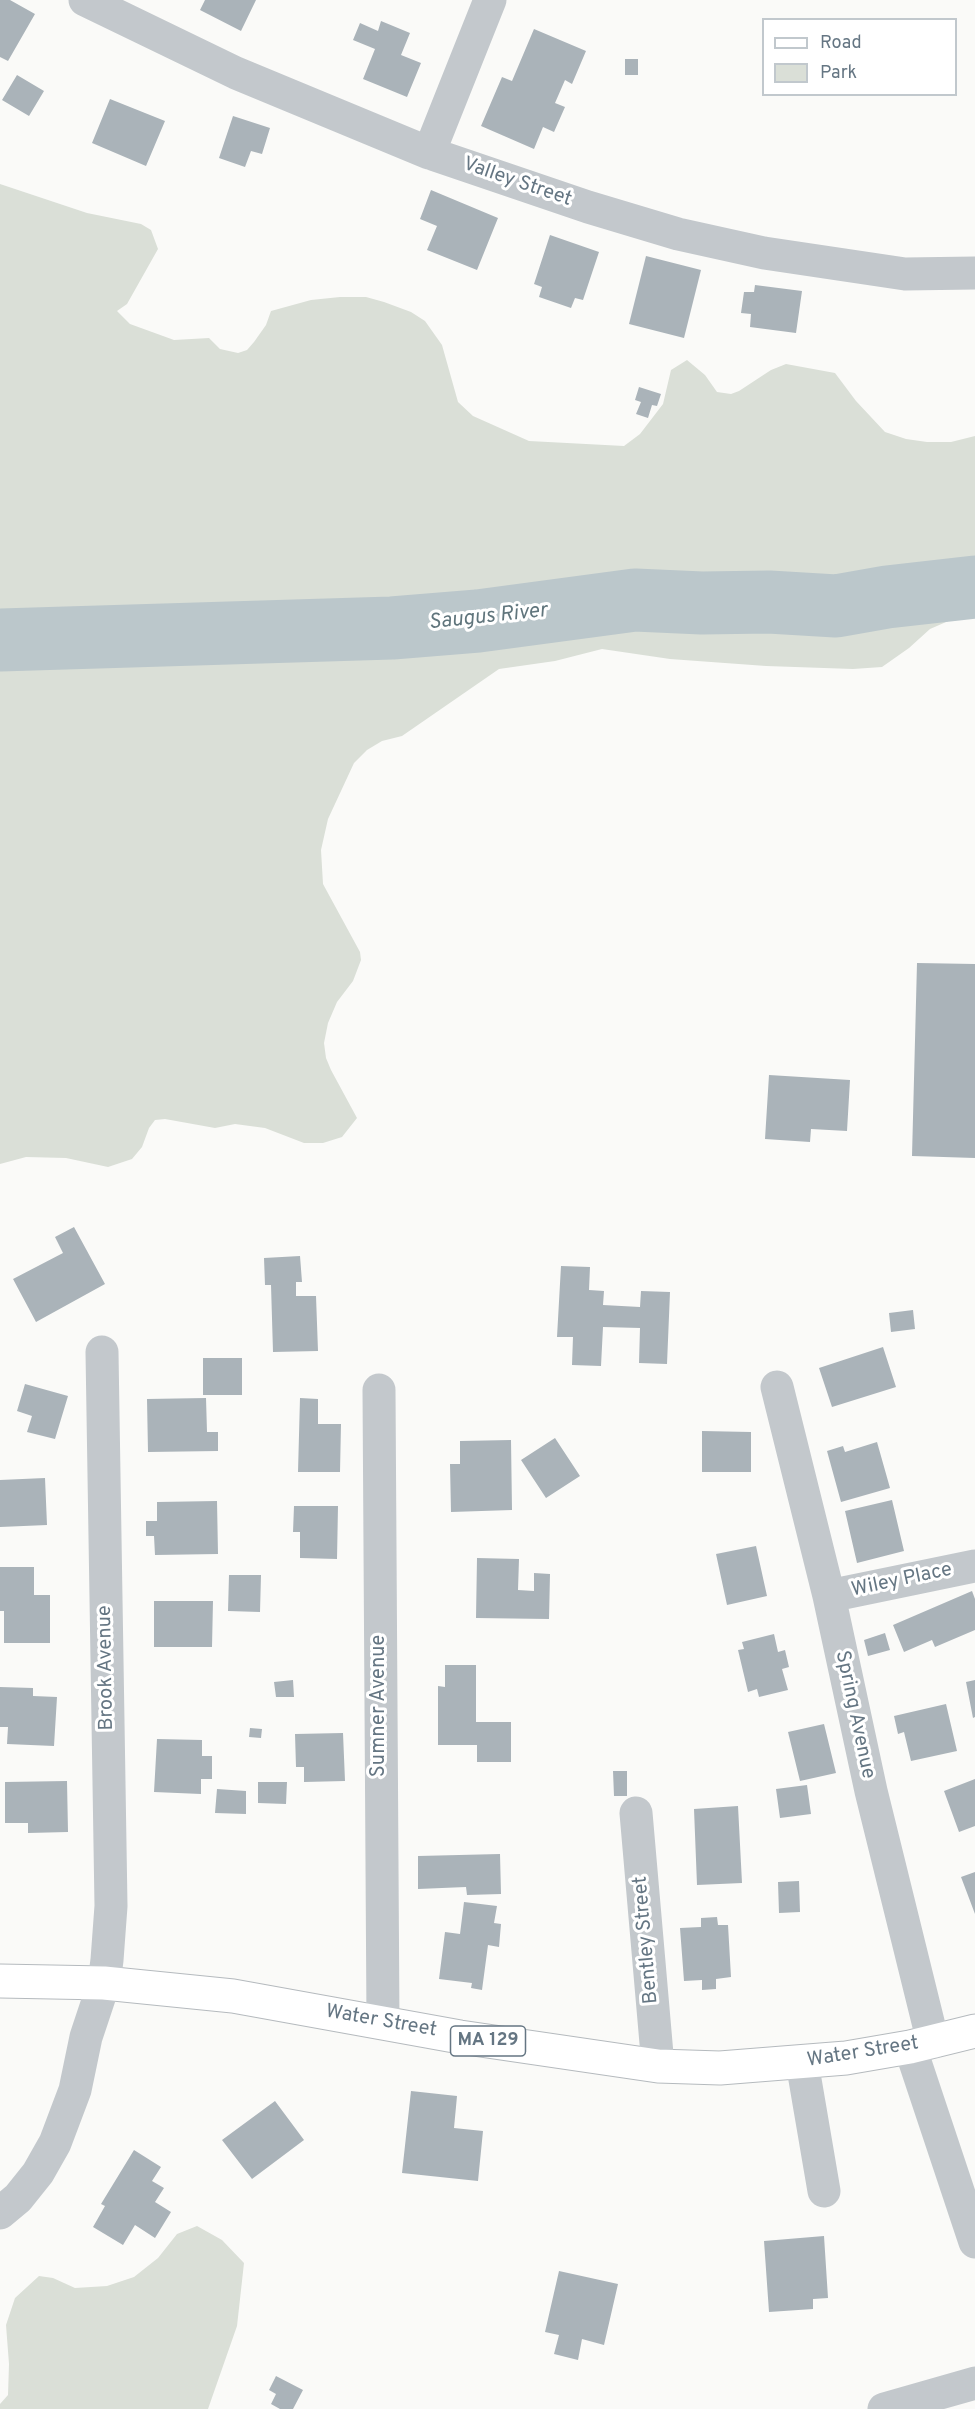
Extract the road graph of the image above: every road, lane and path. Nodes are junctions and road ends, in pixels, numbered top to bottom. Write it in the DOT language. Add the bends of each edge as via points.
graph roads {
  1 [pos="85,0"];
  2 [pos="490,0"];
  3 [pos="429,153"];
  4 [pos="975,273"];
  5 [pos="102,1352"];
  6 [pos="777,1387"];
  7 [pos="379,1390"];
  8 [pos="975,1566"];
  9 [pos="829,1596"];
  10 [pos="636,1813"];
  11 [pos="0,1981"];
  12 [pos="104,1983"];
  13 [pos="383,2022"];
  14 [pos="975,2031"];
  15 [pos="922,2044"];
  16 [pos="802,2062"];
  17 [pos="658,2066"];
  18 [pos="824,2191"];
  19 [pos="0,2213"];
  20 [pos="975,2242"];
  21 [pos="975,2383"];
  22 [pos="884,2409"];
  1 -- 3 [label="street, Valley Street" via="236,73"];
  2 -- 3 [label="street"];
  3 -- 4 [label="street, Valley Street" via="678,234 764,253 905,274"];
  5 -- 12 [label="street, Brook Avenue" via="111,1906"];
  6 -- 9 [label="street, Spring Avenue"];
  7 -- 13 [label="street, Sumner Avenue"];
  8 -- 9 [label="street, Wiley Place"];
  9 -- 15 [label="street, Spring Avenue"];
  10 -- 17 [label="street, Bentley Street"];
  11 -- 12 [label="main road, Water Street / MA 129"];
  12 -- 13 [label="main road, Water Street / MA 129" via="233,1996"];
  12 -- 19 [label="street, Brook Avenue" via="86,2037 75,2090 55,2143 38,2173"];
  13 -- 17 [label="main road, Water Street / MA 129"];
  14 -- 15 [label="main road, Water Street / MA 129"];
  15 -- 16 [label="main road, Water Street / MA 129"];
  15 -- 20 [label="street, Spring Avenue"];
  16 -- 17 [label="main road, Water Street / MA 129" via="720,2068"];
  16 -- 18 [label="street"];
  21 -- 22 [label="street"];
}
